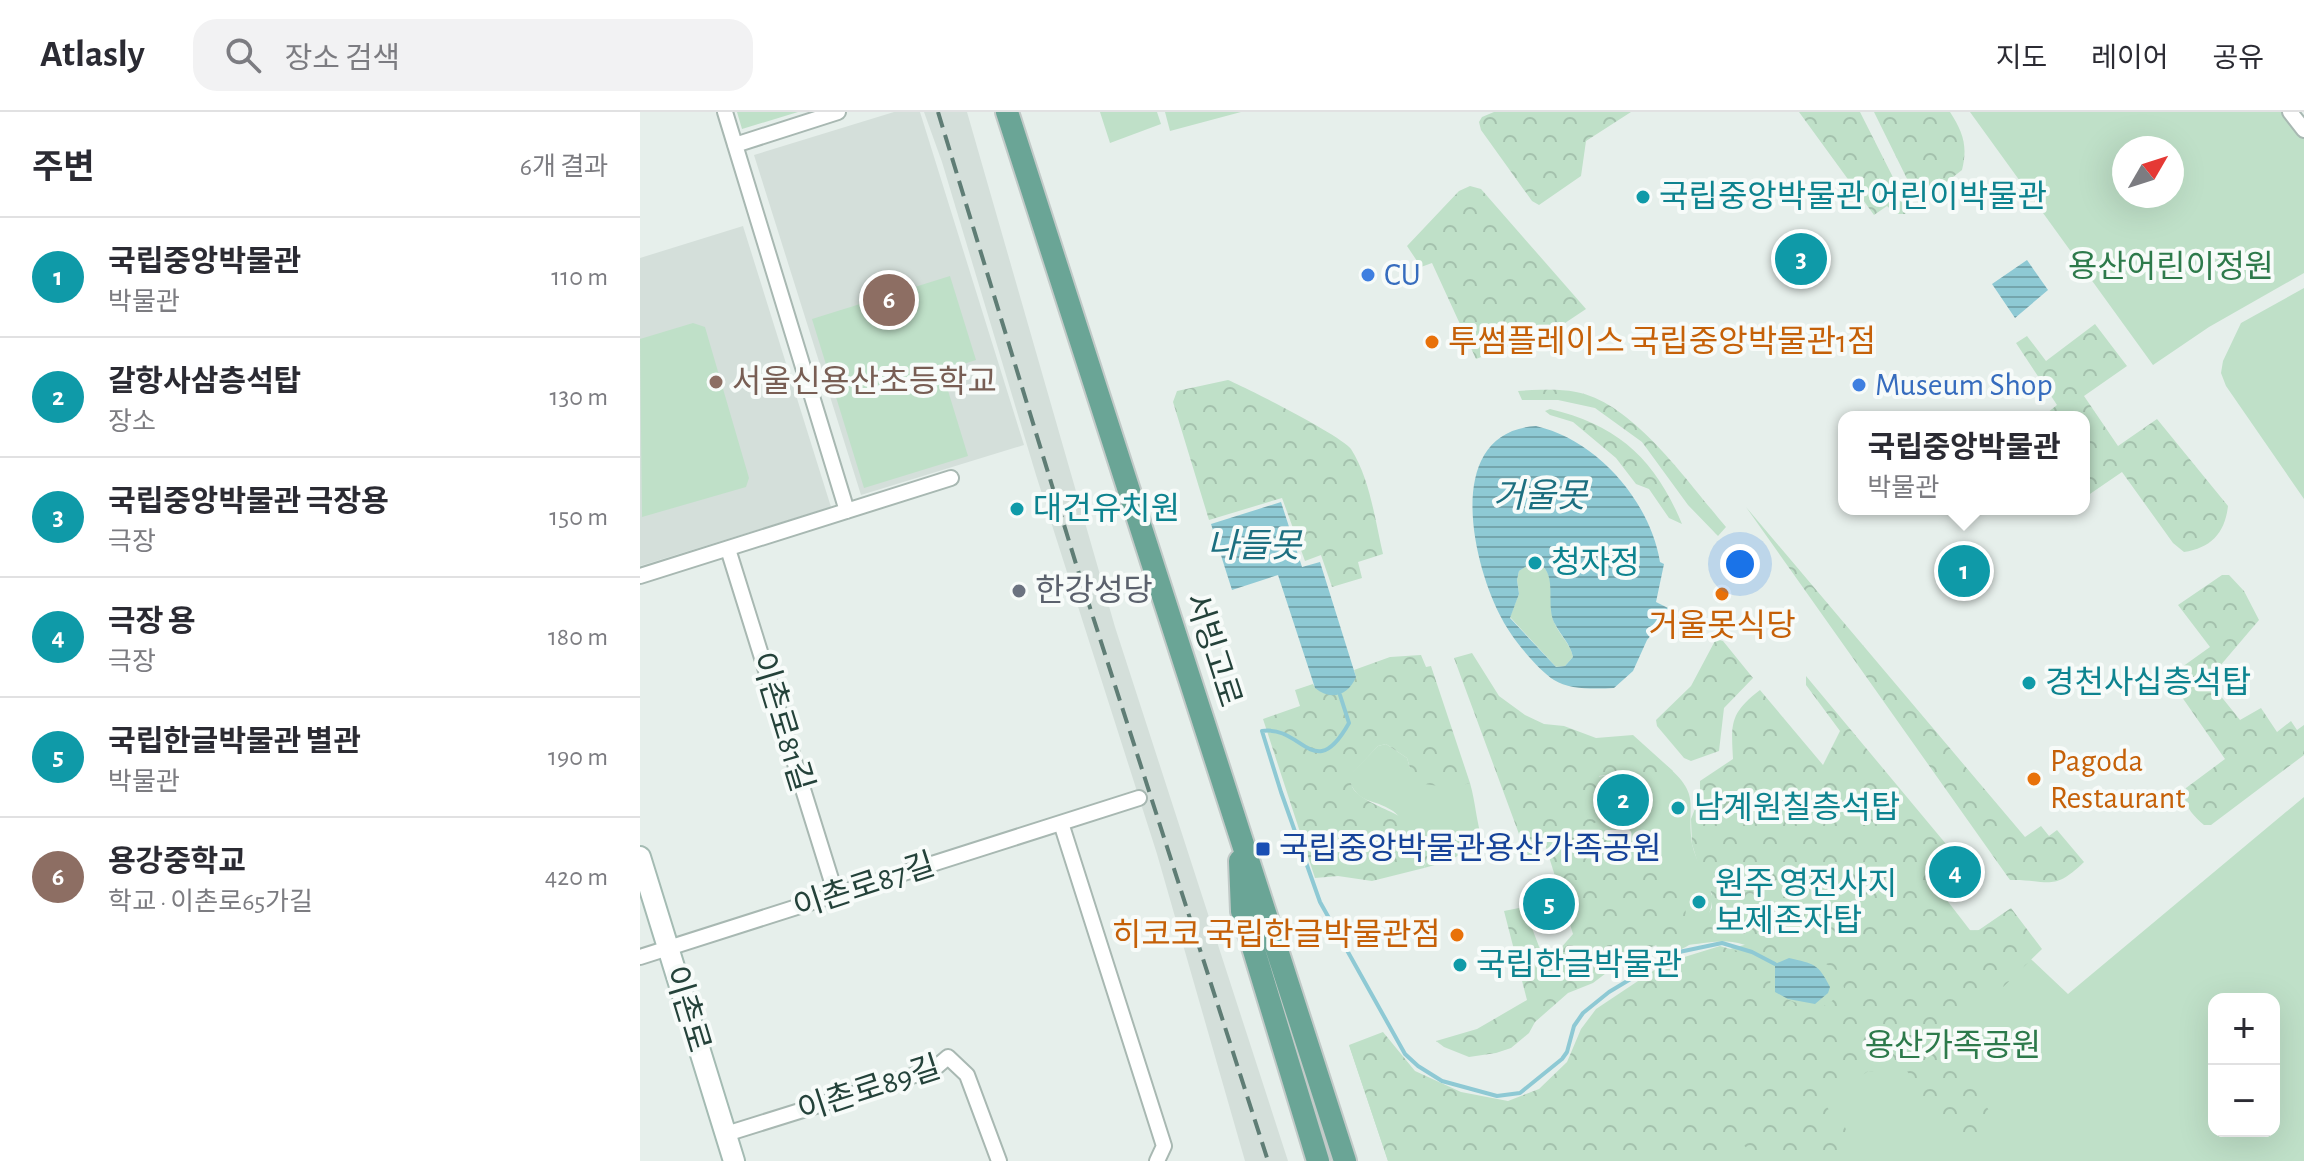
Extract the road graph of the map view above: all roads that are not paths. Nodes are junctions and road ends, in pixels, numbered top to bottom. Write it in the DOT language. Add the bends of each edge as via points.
graph roads {
  1 [pos="725,112"];
  2 [pos="838,112"];
  3 [pos="1007,112"];
  4 [pos="2290,112"];
  5 [pos="2304,130"];
  6 [pos="735,145"];
  7 [pos="951,478"];
  8 [pos="847,511"];
  9 [pos="728,549"];
  10 [pos="640,576"];
  11 [pos="1139,798"];
  12 [pos="1061,823"];
  13 [pos="1240,836"];
  14 [pos="640,857"];
  15 [pos="836,895"];
  16 [pos="668,948"];
  17 [pos="640,957"];
  18 [pos="726,1134"];
  19 [pos="734,1161"];
  20 [pos="999,1161"];
  21 [pos="1157,1161"];
  22 [pos="1318,1161"];
  23 [pos="1345,1161"];
  1 -- 6 [label="street"];
  2 -- 6 [label="street"];
  3 -- 13 [label="main road, 서빙고로"];
  4 -- 5 [label="street"];
  6 -- 8 [label="street"];
  7 -- 8 [label="street"];
  8 -- 9 [label="street"];
  9 -- 10 [label="street"];
  9 -- 15 [label="street, 이촌로81길"];
  11 -- 12 [label="street, 이촌로87길"];
  12 -- 15 [label="street, 이촌로87길"];
  12 -- 21 [label="street" via="1164,1146"];
  13 -- 22 [label="main road" via="1242,911"];
  13 -- 23 [label="main road, 서빙고로"];
  14 -- 16 [label="street, 이촌로"];
  15 -- 16 [label="street, 이촌로87길"];
  16 -- 17 [label="street, 이촌로87길"];
  16 -- 18 [label="street, 이촌로"];
  18 -- 19 [label="street, 이촌로"];
  18 -- 20 [label="street, 이촌로89길" via="934,1069 948,1057 967,1075"];
}
